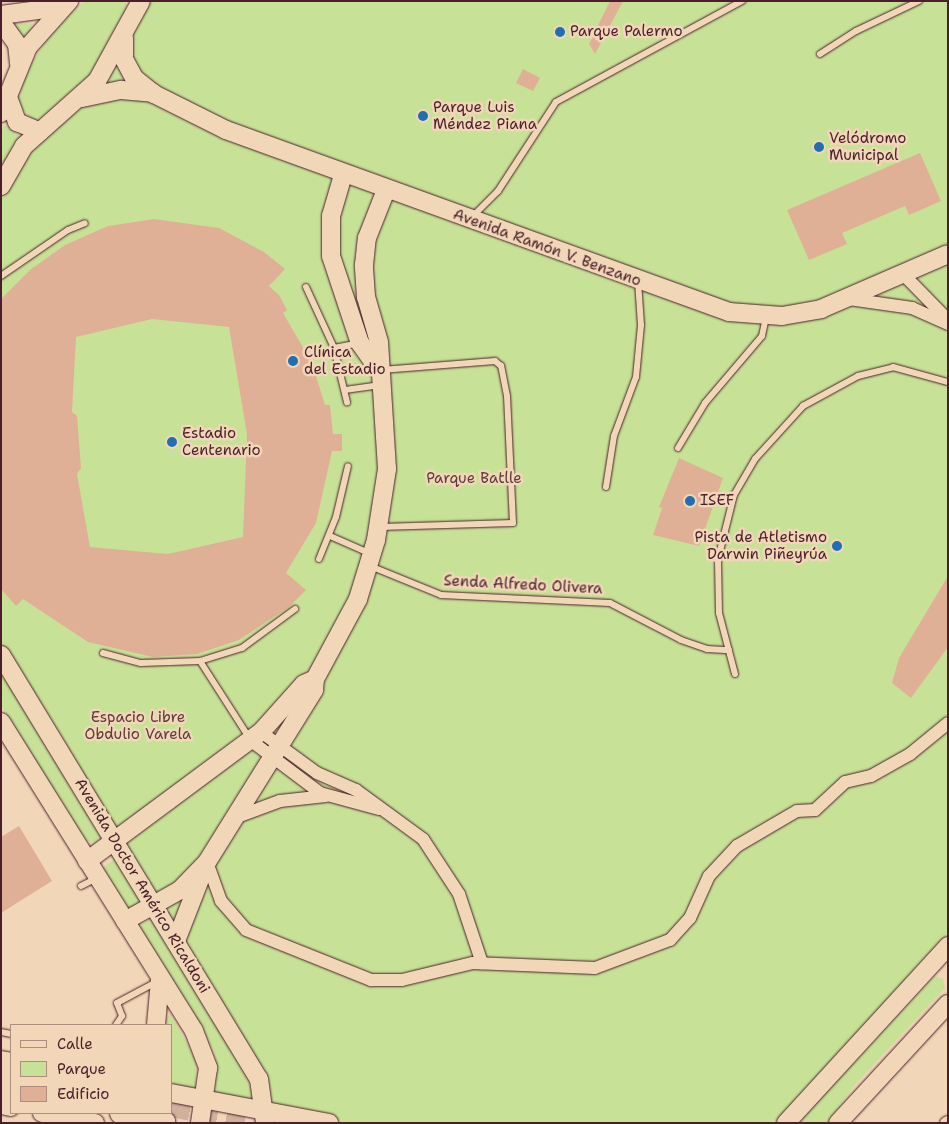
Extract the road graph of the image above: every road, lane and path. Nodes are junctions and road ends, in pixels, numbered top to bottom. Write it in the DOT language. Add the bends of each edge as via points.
graph roads {
  1 [pos="742,1"];
  2 [pos="919,1"];
  3 [pos="65,4"];
  4 [pos="137,5"];
  5 [pos="1,16"];
  6 [pos="1,22"];
  7 [pos="124,38"];
  8 [pos="820,54"];
  9 [pos="19,64"];
  10 [pos="154,94"];
  11 [pos="82,98"];
  12 [pos="5,105"];
  13 [pos="40,132"];
  14 [pos="343,175"];
  15 [pos="1,186"];
  16 [pos="386,190"];
  17 [pos="470,220"];
  18 [pos="85,223"];
  19 [pos="948,254"];
  20 [pos="904,274"];
  21 [pos="1,276"];
  22 [pos="638,281"];
  23 [pos="306,287"];
  24 [pos="850,299"];
  25 [pos="766,316"];
  26 [pos="948,320"];
  27 [pos="948,324"];
  28 [pos="360,343"];
  29 [pos="334,348"];
  30 [pos="380,378"];
  31 [pos="948,382"];
  32 [pos="345,390"];
  33 [pos="347,402"];
  34 [pos="678,448"];
  35 [pos="348,466"];
  36 [pos="606,486"];
  37 [pos="379,527"];
  38 [pos="330,536"];
  39 [pos="319,559"];
  40 [pos="371,560"];
  41 [pos="295,609"];
  42 [pos="729,650"];
  43 [pos="103,653"];
  44 [pos="1,656"];
  45 [pos="200,661"];
  46 [pos="736,674"];
  47 [pos="315,679"];
  48 [pos="1,722"];
  49 [pos="948,724"];
  50 [pos="256,736"];
  51 [pos="273,751"];
  52 [pos="328,796"];
  53 [pos="382,810"];
  54 [pos="230,820"];
  55 [pos="116,842"];
  56 [pos="87,861"];
  57 [pos="207,862"];
  58 [pos="98,877"];
  59 [pos="81,886"];
  60 [pos="154,905"];
  61 [pos="125,921"];
  62 [pos="176,941"];
  63 [pos="948,946"];
  64 [pos="482,963"];
  65 [pos="929,965"];
  66 [pos="948,967"];
  67 [pos="160,980"];
  68 [pos="948,1004"];
  69 [pos="117,1024"];
  70 [pos="156,1024"];
  71 [pos="172,1093"];
  72 [pos="204,1099"];
  73 [pos="47,1114"];
  74 [pos="124,1114"];
  75 [pos="265,1117"];
  76 [pos="165,1121"];
  77 [pos="95,1123"];
  78 [pos="200,1123"];
  79 [pos="329,1123"];
  80 [pos="786,1123"];
  81 [pos="838,1123"];
  1 -- 17 [label="lane" via="556,102 498,191"];
  2 -- 8 [label="lane" via="856,31"];
  3 -- 5 [label="street"];
  3 -- 9 [label="street"];
  4 -- 7 [label="street"];
  6 -- 9 [label="street" via="17,44"];
  7 -- 10 [label="street, Avenida Ramón V. Benzano" via="126,66"];
  7 -- 11 [label="street"];
  9 -- 12 [label="street"];
  10 -- 11 [label="street, Avenida Ramón V. Benzano" via="122,90"];
  10 -- 14 [label="street, Avenida Ramón V. Benzano" via="242,137"];
  11 -- 13 [label="street"];
  12 -- 13 [label="street" via="17,122"];
  13 -- 15 [label="street" via="24,146"];
  14 -- 16 [label="street, Avenida Ramón V. Benzano"];
  14 -- 28 [label="street" via="331,216 330,244 335,275"];
  16 -- 17 [label="street, Avenida Ramón V. Benzano"];
  16 -- 30 [label="street" via="367,238 364,265 366,297 379,342"];
  17 -- 22 [label="street, Avenida Ramón V. Benzano"];
  18 -- 21 [label="lane" via="68,230"];
  19 -- 20 [label="street, Avenida Ramón V. Benzano"];
  20 -- 24 [label="street, Avenida Ramón V. Benzano"];
  20 -- 26 [label="street"];
  22 -- 25 [label="street, Avenida Ramón V. Benzano" via="706,306"];
  22 -- 36 [label="lane" via="641,325 636,377 614,436"];
  23 -- 29 [label="lane"];
  24 -- 25 [label="street, Avenida Ramón V. Benzano" via="799,315"];
  24 -- 27 [label="street" via="912,308"];
  25 -- 34 [label="lane" via="762,336 705,403"];
  28 -- 29 [label="lane"];
  28 -- 30 [label="street"];
  29 -- 32 [label="lane"];
  30 -- 32 [label="lane"];
  30 -- 37 [label="street" via="387,469"];
  30 -- 37 [label="lane" via="495,361 500,366 507,396 512,523"];
  31 -- 42 [label="lane" via="893,367 858,376 815,396 770,440 734,495 722,531 717,593"];
  32 -- 33 [label="lane"];
  35 -- 38 [label="lane"];
  37 -- 40 [label="street"];
  38 -- 39 [label="lane"];
  38 -- 40 [label="lane, Senda Alfredo Olivera"];
  40 -- 42 [label="lane, Senda Alfredo Olivera" via="441,595 610,603 681,640 708,650"];
  40 -- 47 [label="street" via="344,630"];
  41 -- 45 [label="lane" via="254,640"];
  42 -- 46 [label="lane"];
  43 -- 45 [label="lane" via="141,663"];
  44 -- 55 [label="street, Avenida Doctor Américo Ricaldoni"];
  45 -- 50 [label="lane"];
  47 -- 50 [label="street" via="304,684"];
  47 -- 51 [label="street" via="314,690"];
  48 -- 56 [label="street, Avenida Doctor Américo Ricaldoni"];
  49 -- 64 [label="street" via="910,754 871,776 845,782 815,810 796,811 737,846 709,876 682,928 662,945 595,968"];
  50 -- 51 [label="street"];
  50 -- 55 [label="street"];
  51 -- 52 [label="street"];
  51 -- 53 [label="street"];
  51 -- 54 [label="street"];
  52 -- 53 [label="street"];
  52 -- 54 [label="street" via="280,801"];
  53 -- 64 [label="street" via="412,828 439,860 459,894"];
  54 -- 57 [label="street"];
  55 -- 56 [label="street"];
  55 -- 60 [label="street, Avenida Doctor Américo Ricaldoni"];
  56 -- 58 [label="street, Avenida Doctor Américo Ricaldoni"];
  57 -- 60 [label="street" via="188,884"];
  57 -- 62 [label="street"];
  57 -- 64 [label="street" via="221,901 246,930 371,980 392,982 456,964"];
  58 -- 59 [label="lane"];
  58 -- 61 [label="street, Avenida Doctor Américo Ricaldoni"];
  60 -- 61 [label="street"];
  60 -- 62 [label="street, Avenida Doctor Américo Ricaldoni"];
  61 -- 67 [label="street, Avenida Doctor Américo Ricaldoni"];
  62 -- 75 [label="street, Avenida Doctor Américo Ricaldoni" via="259,1079"];
  63 -- 65 [label="street"];
  65 -- 66 [label="street"];
  65 -- 80 [label="street"];
  67 -- 69 [label="lane" via="117,1003 122,1016"];
  67 -- 70 [label="street"];
  67 -- 72 [label="street, Avenida Doctor Américo Ricaldoni" via="194,1031 206,1058"];
  68 -- 81 [label="street"];
  71 -- 72 [label="street"];
  72 -- 75 [label="street"];
  72 -- 78 [label="street, Avenida Doctor Américo Ricaldoni"];
  73 -- 77 [label="street"];
  74 -- 76 [label="main road"];
  75 -- 79 [label="street"];
}
